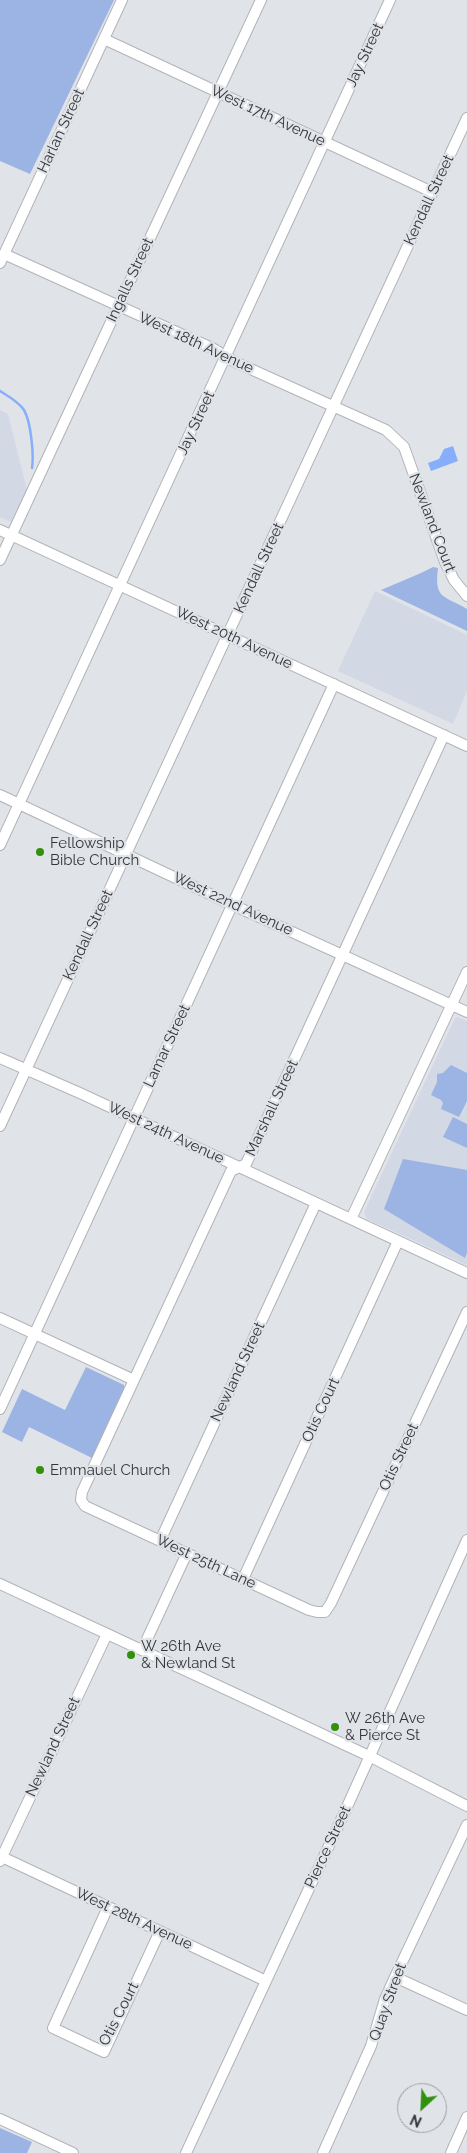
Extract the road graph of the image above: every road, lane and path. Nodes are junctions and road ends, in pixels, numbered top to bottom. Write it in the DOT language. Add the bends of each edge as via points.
graph roads {
  1 [pos="122,0"];
  2 [pos="261,0"];
  3 [pos="390,0"];
  4 [pos="104,39"];
  5 [pos="216,93"];
  6 [pos="467,118"];
  7 [pos="325,143"];
  8 [pos="432,192"];
  9 [pos="2,258"];
  10 [pos="118,307"];
  11 [pos="226,356"];
  12 [pos="333,407"];
  13 [pos="404,448"];
  14 [pos="0,530"];
  15 [pos="12,535"];
  16 [pos="0,560"];
  17 [pos="120,585"];
  18 [pos="467,596"];
  19 [pos="228,635"];
  20 [pos="334,684"];
  21 [pos="444,735"];
  22 [pos="467,746"];
  23 [pos="0,794"];
  24 [pos="20,803"];
  25 [pos="0,845"];
  26 [pos="126,854"];
  27 [pos="233,905"];
  28 [pos="343,955"];
  29 [pos="467,972"];
  30 [pos="452,1005"];
  31 [pos="467,1012"];
  32 [pos="0,1058"];
  33 [pos="26,1070"];
  34 [pos="133,1118"];
  35 [pos="0,1126"];
  36 [pos="240,1167"];
  37 [pos="316,1203"];
  38 [pos="351,1219"];
  39 [pos="398,1241"];
  40 [pos="467,1273"];
  41 [pos="467,1312"];
  42 [pos="0,1318"];
  43 [pos="35,1334"];
  44 [pos="134,1380"];
  45 [pos="0,1409"];
  46 [pos="81,1500"];
  47 [pos="467,1540"];
  48 [pos="160,1541"];
  49 [pos="187,1553"];
  50 [pos="243,1579"];
  51 [pos="0,1584"];
  52 [pos="331,1603"];
  53 [pos="107,1634"];
  54 [pos="142,1650"];
  55 [pos="370,1756"];
  56 [pos="467,1806"];
  57 [pos="467,1824"];
  58 [pos="1,1859"];
  59 [pos="108,1907"];
  60 [pos="160,1930"];
  61 [pos="395,1977"];
  62 [pos="266,1981"];
  63 [pos="467,2010"];
  64 [pos="0,2119"];
  65 [pos="466,2124"];
  66 [pos="72,2153"];
  67 [pos="186,2153"];
  68 [pos="323,2153"];
  69 [pos="451,2153"];
  1 -- 4 [label="street, Harlan Street"];
  2 -- 5 [label="street, Ingalls Street"];
  3 -- 7 [label="street, Jay Street"];
  4 -- 5 [label="street, West 17th Avenue"];
  4 -- 9 [label="street, Harlan Street"];
  5 -- 7 [label="street, West 17th Avenue"];
  5 -- 10 [label="street, Ingalls Street"];
  6 -- 8 [label="street, Kendall Street"];
  7 -- 8 [label="street, West 17th Avenue"];
  7 -- 11 [label="street, Jay Street"];
  8 -- 12 [label="street, Kendall Street"];
  9 -- 10 [label="street, West 18th Avenue"];
  10 -- 11 [label="street, West 18th Avenue"];
  10 -- 15 [label="street, Ingalls Street"];
  11 -- 12 [label="street, West 18th Avenue"];
  11 -- 17 [label="street, Jay Street"];
  12 -- 13 [label="street, West 18th Avenue" via="386,430"];
  12 -- 19 [label="street, Kendall Street"];
  13 -- 18 [label="street, Newland Court" via="445,562"];
  14 -- 15 [label="street, West 20th Avenue"];
  15 -- 16 [label="street, Ingalls Street"];
  15 -- 17 [label="street, West 20th Avenue"];
  17 -- 19 [label="street, West 20th Avenue"];
  17 -- 24 [label="street, Jay Street"];
  19 -- 20 [label="street, West 20th Avenue"];
  19 -- 26 [label="street, Kendall Street"];
  20 -- 21 [label="street, West 20th Avenue"];
  20 -- 27 [label="street, Lamar Street"];
  21 -- 22 [label="street, West 20th Avenue"];
  21 -- 28 [label="street, Marshall Street"];
  23 -- 24 [label="street, West 22nd Avenue"];
  24 -- 25 [label="street, Jay Street"];
  24 -- 26 [label="street, West 22nd Avenue"];
  26 -- 27 [label="street, West 22nd Avenue"];
  26 -- 33 [label="street, Kendall Street"];
  27 -- 28 [label="street, West 22nd Avenue"];
  27 -- 34 [label="street, Lamar Street"];
  28 -- 30 [label="street, West 22nd Avenue"];
  28 -- 36 [label="street, Marshall Street" via="246,1164"];
  29 -- 30 [label="street"];
  30 -- 31 [label="street, West 22nd Avenue"];
  30 -- 38 [label="street"];
  32 -- 33 [label="street, West 24th Avenue"];
  33 -- 34 [label="street, West 24th Avenue"];
  33 -- 35 [label="street, Kendall Street"];
  34 -- 36 [label="street, West 24th Avenue"];
  34 -- 43 [label="street, Lamar Street"];
  36 -- 37 [label="street, West 24th Avenue"];
  36 -- 44 [label="street, Marshall Street" via="231,1171"];
  37 -- 38 [label="street, West 24th Avenue"];
  37 -- 48 [label="street, Newland Street"];
  38 -- 39 [label="street, West 24th Avenue"];
  39 -- 40 [label="street, West 24th Avenue"];
  39 -- 50 [label="street, Otis Court"];
  41 -- 52 [label="street, Otis Street"];
  42 -- 43 [label="street"];
  43 -- 44 [label="street"];
  43 -- 45 [label="street, Lamar Street"];
  44 -- 46 [label="street, Marshall Street"];
  46 -- 48 [label="street, West 25th Lane" via="85,1506"];
  47 -- 55 [label="street, Pierce Street"];
  48 -- 49 [label="street, West 25th Lane"];
  49 -- 50 [label="street, West 25th Lane"];
  49 -- 54 [label="street"];
  50 -- 52 [label="street, West 25th Lane" via="317,1612 325,1612"];
  51 -- 53 [label="street"];
  53 -- 54 [label="street"];
  53 -- 58 [label="street, Newland Street"];
  54 -- 55 [label="street"];
  55 -- 56 [label="street"];
  55 -- 62 [label="street, Pierce Street"];
  57 -- 61 [label="street, Quay Street"];
  58 -- 59 [label="street, West 28th Avenue"];
  59 -- 60 [label="street, West 28th Avenue"];
  59 -- 60 [label="street, Otis Court" via="53,2028 104,2052"];
  60 -- 62 [label="street, West 28th Avenue"];
  61 -- 63 [label="street"];
  61 -- 68 [label="street, Quay Street" via="371,2046"];
  62 -- 67 [label="street, Pierce Street"];
  64 -- 66 [label="street"];
  65 -- 69 [label="street"];
}
